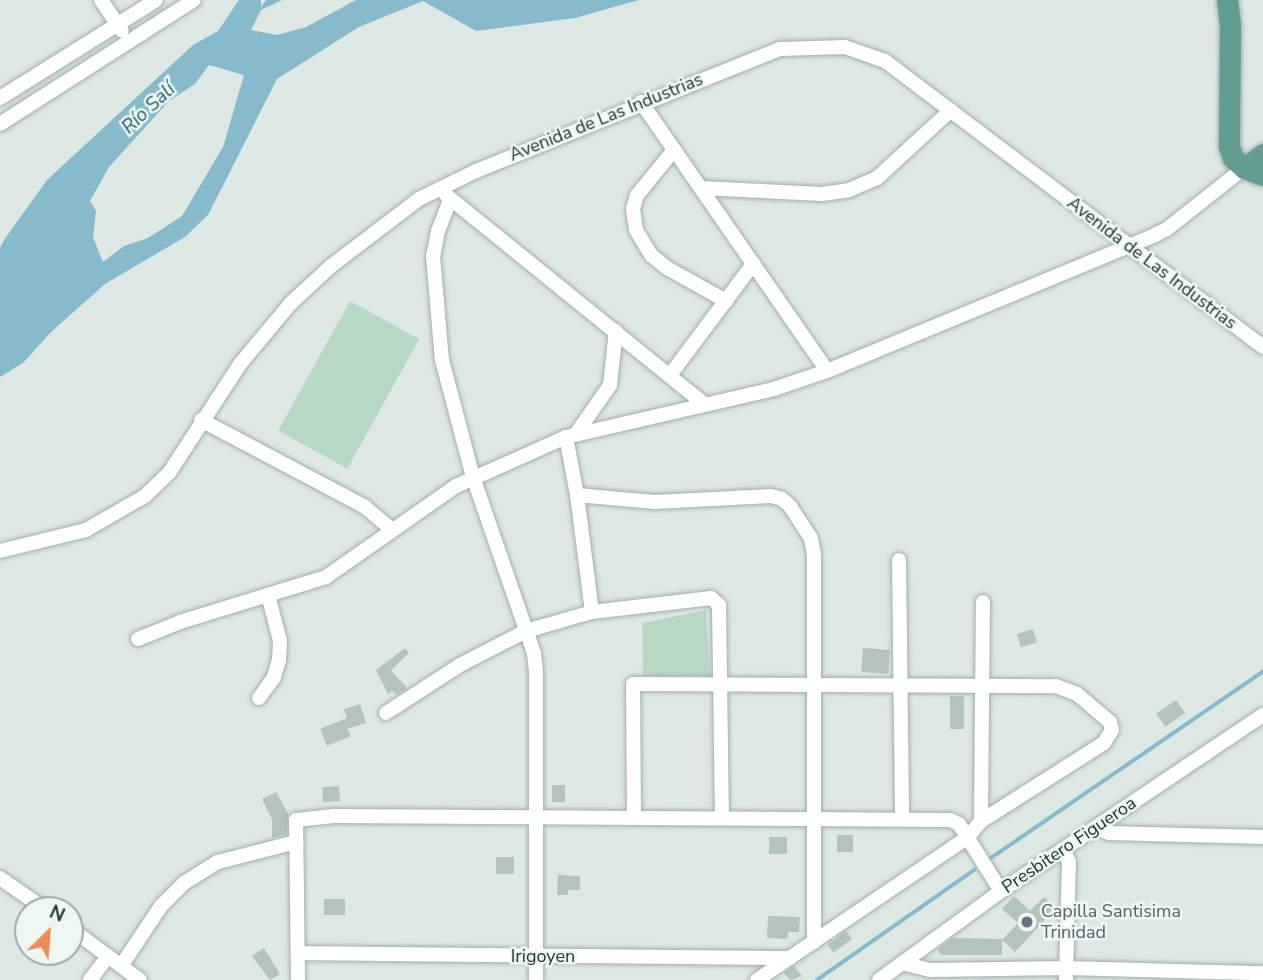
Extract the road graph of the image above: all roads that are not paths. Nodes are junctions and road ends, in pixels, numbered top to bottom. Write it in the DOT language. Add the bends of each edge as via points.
graph roads {
  1 [pos="101,0"];
  2 [pos="156,0"];
  3 [pos="194,0"];
  4 [pos="1227,0"];
  5 [pos="118,24"];
  6 [pos="129,41"];
  7 [pos="0,98"];
  8 [pos="641,102"];
  9 [pos="951,110"];
  10 [pos="0,124"];
  11 [pos="674,150"];
  12 [pos="1263,154"];
  13 [pos="1254,172"];
  14 [pos="701,188"];
  15 [pos="445,194"];
  16 [pos="1129,246"];
  17 [pos="753,264"];
  18 [pos="726,301"];
  19 [pos="616,331"];
  20 [pos="1263,347"];
  21 [pos="827,371"];
  22 [pos="670,375"];
  23 [pos="705,405"];
  24 [pos="201,420"];
  25 [pos="571,436"];
  26 [pos="473,477"];
  27 [pos="577,495"];
  28 [pos="391,529"];
  29 [pos="0,551"];
  30 [pos="899,560"];
  31 [pos="268,595"];
  32 [pos="983,602"];
  33 [pos="592,612"];
  34 [pos="526,631"];
  35 [pos="138,639"];
  36 [pos="901,683"];
  37 [pos="720,684"];
  38 [pos="812,684"];
  39 [pos="981,685"];
  40 [pos="259,698"];
  41 [pos="386,713"];
  42 [pos="1263,715"];
  43 [pos="634,817"];
  44 [pos="537,818"];
  45 [pos="722,818"];
  46 [pos="813,818"];
  47 [pos="902,818"];
  48 [pos="981,821"];
  49 [pos="1096,828"];
  50 [pos="968,837"];
  51 [pos="1263,837"];
  52 [pos="296,842"];
  53 [pos="1063,849"];
  54 [pos="0,877"];
  55 [pos="1001,891"];
  56 [pos="26,896"];
  57 [pos="84,939"];
  58 [pos="814,942"];
  59 [pos="298,953"];
  60 [pos="108,957"];
  61 [pos="537,957"];
  62 [pos="789,958"];
  63 [pos="902,963"];
  64 [pos="121,965"];
  65 [pos="1263,973"];
  66 [pos="1066,974"];
  67 [pos="1161,976"];
  68 [pos="90,980"];
  69 [pos="140,980"];
  70 [pos="298,980"];
  71 [pos="536,980"];
  72 [pos="757,980"];
  73 [pos="879,980"];
  1 -- 5 [label="street"];
  2 -- 5 [label="street"];
  3 -- 6 [label="street"];
  4 -- 13 [label="main road" via="1227,134 1233,158"];
  5 -- 6 [label="street"];
  5 -- 7 [label="street"];
  6 -- 10 [label="street"];
  8 -- 9 [label="street, Avenida de Las Industrias" via="757,56 789,47 818,46 845,47 885,61"];
  8 -- 11 [label="street"];
  8 -- 15 [label="street, Avenida de Las Industrias"];
  9 -- 14 [label="street" via="877,178 849,190 822,194"];
  9 -- 16 [label="street, Avenida de Las Industrias"];
  11 -- 14 [label="street"];
  11 -- 18 [label="street" via="637,195 633,209 636,230 651,255 667,268"];
  12 -- 13 [label="main road"];
  13 -- 16 [label="street" via="1167,229"];
  14 -- 17 [label="street"];
  15 -- 19 [label="street"];
  15 -- 24 [label="street, Avenida de Las Industrias" via="419,199 291,303"];
  15 -- 26 [label="street" via="433,256 435,304 442,360"];
  16 -- 20 [label="street, Avenida de Las Industrias"];
  16 -- 21 [label="street"];
  17 -- 18 [label="street"];
  17 -- 21 [label="street"];
  18 -- 22 [label="street"];
  19 -- 22 [label="street"];
  19 -- 25 [label="street" via="611,385"];
  21 -- 23 [label="street"];
  22 -- 23 [label="street"];
  23 -- 25 [label="street"];
  24 -- 28 [label="street" via="365,507"];
  24 -- 29 [label="street, Avenida de Las Industrias" via="169,473 135,503 86,530"];
  25 -- 26 [label="street"];
  25 -- 27 [label="street"];
  26 -- 28 [label="street"];
  26 -- 34 [label="street"];
  27 -- 33 [label="street"];
  27 -- 38 [label="street" via="655,502 782,499 805,528 814,555"];
  28 -- 31 [label="street" via="326,577"];
  30 -- 36 [label="street"];
  31 -- 35 [label="street"];
  31 -- 40 [label="street" via="280,641 279,660"];
  32 -- 39 [label="street"];
  33 -- 34 [label="street"];
  33 -- 37 [label="street" via="711,598 719,605"];
  34 -- 41 [label="street" via="460,665"];
  34 -- 44 [label="street" via="536,671"];
  36 -- 38 [label="street"];
  36 -- 39 [label="street"];
  36 -- 47 [label="street"];
  37 -- 38 [label="street"];
  37 -- 43 [label="street" via="633,684"];
  37 -- 45 [label="street"];
  38 -- 46 [label="street"];
  39 -- 48 [label="street"];
  39 -- 48 [label="street" via="1065,688 1110,722 1112,730 1104,743"];
  42 -- 49 [label="street, Presbitero Figueroa"];
  43 -- 44 [label="street"];
  43 -- 45 [label="street"];
  44 -- 52 [label="street" via="334,816 296,820"];
  44 -- 61 [label="street"];
  45 -- 46 [label="street"];
  46 -- 47 [label="street"];
  46 -- 58 [label="street"];
  47 -- 50 [label="street" via="950,820"];
  48 -- 50 [label="street"];
  49 -- 51 [label="street" via="1109,833"];
  49 -- 53 [label="street, Presbitero Figueroa"];
  50 -- 55 [label="street"];
  50 -- 58 [label="street"];
  52 -- 59 [label="street"];
  52 -- 64 [label="street" via="218,862 184,883 161,906"];
  53 -- 55 [label="street, Presbitero Figueroa"];
  53 -- 66 [label="street" via="1069,862"];
  54 -- 56 [label="street"];
  55 -- 63 [label="street, Presbitero Figueroa"];
  57 -- 60 [label="street"];
  58 -- 62 [label="street"];
  59 -- 61 [label="street, Irigoyen"];
  59 -- 70 [label="street"];
  60 -- 64 [label="street"];
  60 -- 68 [label="street"];
  61 -- 62 [label="street, Irigoyen"];
  61 -- 71 [label="street"];
  62 -- 72 [label="street"];
  63 -- 66 [label="street" via="931,970"];
  63 -- 73 [label="street, Presbitero Figueroa"];
  64 -- 69 [label="street"];
  65 -- 67 [label="street"];
  66 -- 67 [label="street"];
}
